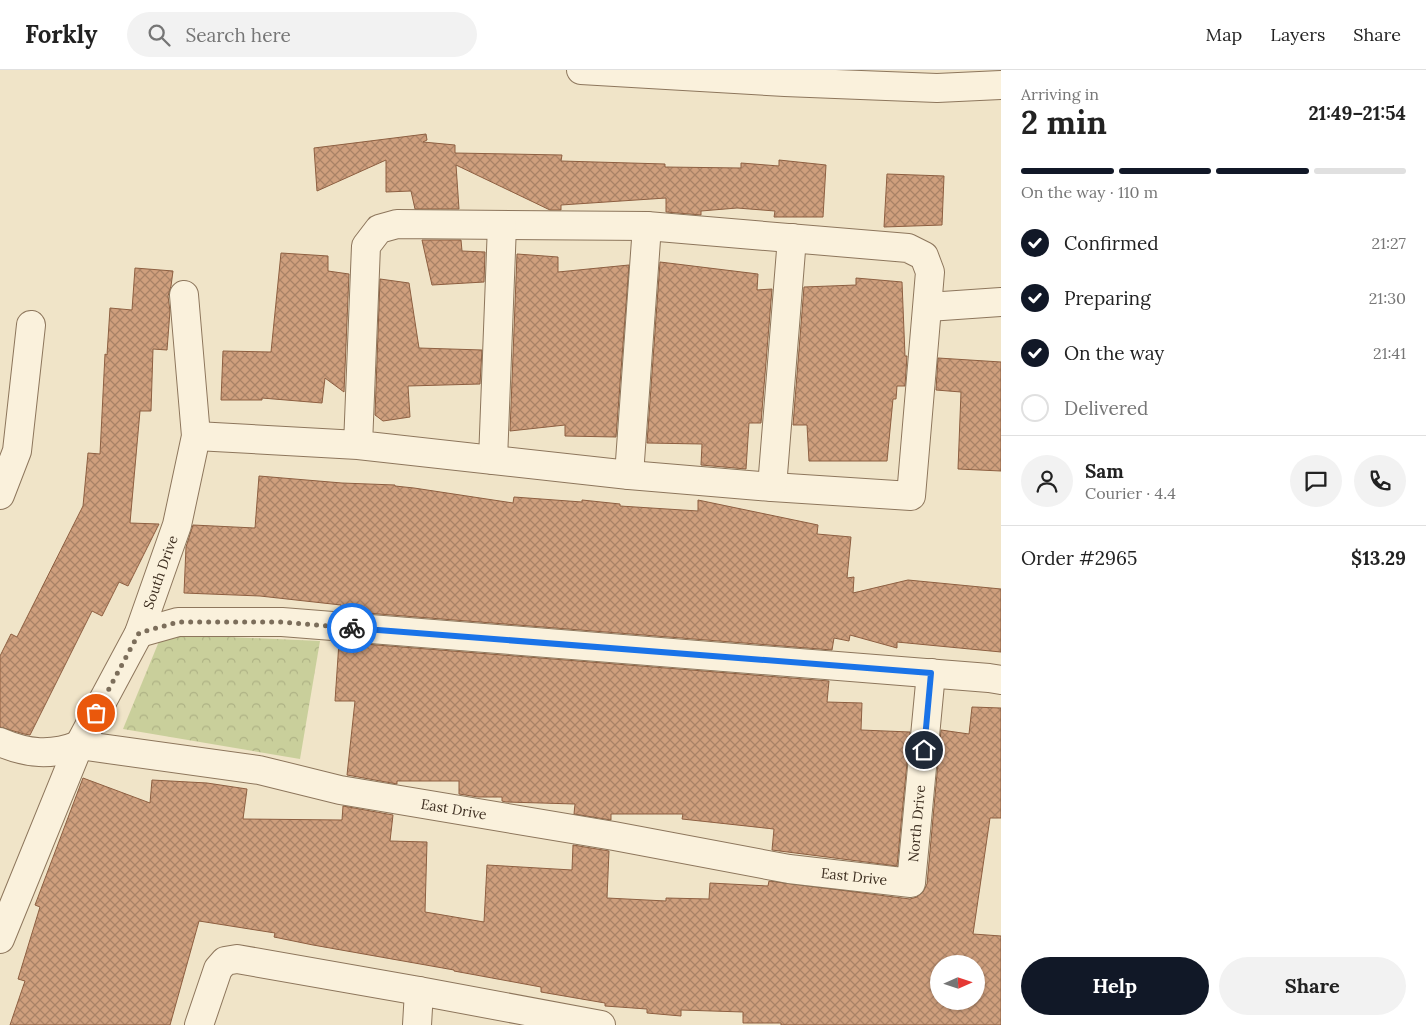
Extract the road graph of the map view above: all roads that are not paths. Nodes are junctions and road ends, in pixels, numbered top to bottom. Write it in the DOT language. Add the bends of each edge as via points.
graph roads {
  1 [pos="581,70"];
  2 [pos="637,71"];
  3 [pos="784,76"];
  4 [pos="937,79"];
  5 [pos="1001,85"];
  6 [pos="502,225"];
  7 [pos="647,226"];
  8 [pos="792,238"];
  9 [pos="184,295"];
  10 [pos="1001,302"];
  11 [pos="928,307"];
  12 [pos="31,325"];
  13 [pos="196,436"];
  14 [pos="358,445"];
  15 [pos="8,449"];
  16 [pos="493,460"];
  17 [pos="629,475"];
  18 [pos="772,487"];
  19 [pos="0,495"];
  20 [pos="139,633"];
  21 [pos="931,673"];
  22 [pos="1001,680"];
  23 [pos="0,742"];
  24 [pos="79,745"];
  25 [pos="912,884"];
  26 [pos="0,939"];
  27 [pos="419,991"];
  28 [pos="590,1024"];
  29 [pos="199,1025"];
  30 [pos="417,1025"];
  1 -- 2 [label="street"];
  2 -- 3 [label="street"];
  3 -- 4 [label="street"];
  4 -- 5 [label="street"];
  6 -- 7 [label="street"];
  6 -- 14 [label="street" via="397,224 379,229 366,246"];
  6 -- 16 [label="street"];
  7 -- 8 [label="street"];
  7 -- 17 [label="street"];
  8 -- 11 [label="street" via="908,248 924,256 930,272"];
  8 -- 18 [label="street"];
  9 -- 13 [label="street, South Drive"];
  10 -- 11 [label="street"];
  11 -- 18 [label="street" via="911,496"];
  12 -- 15 [label="street"];
  13 -- 14 [label="street"];
  13 -- 20 [label="street, South Drive" via="177,525"];
  14 -- 16 [label="street"];
  15 -- 19 [label="street"];
  16 -- 17 [label="street"];
  17 -- 18 [label="street"];
  20 -- 21 [label="street" via="178,622 282,622"];
  20 -- 24 [label="street, South Drive"];
  21 -- 22 [label="street"];
  21 -- 25 [label="street, North Drive"];
  23 -- 24 [label="street, East Drive" via="18,750 48,753"];
  24 -- 25 [label="street, East Drive" via="259,770 340,790 789,869"];
  24 -- 26 [label="street, South Drive"];
  27 -- 28 [label="street"];
  27 -- 29 [label="street" via="237,960 225,961 218,969"];
  27 -- 30 [label="street"];
}
